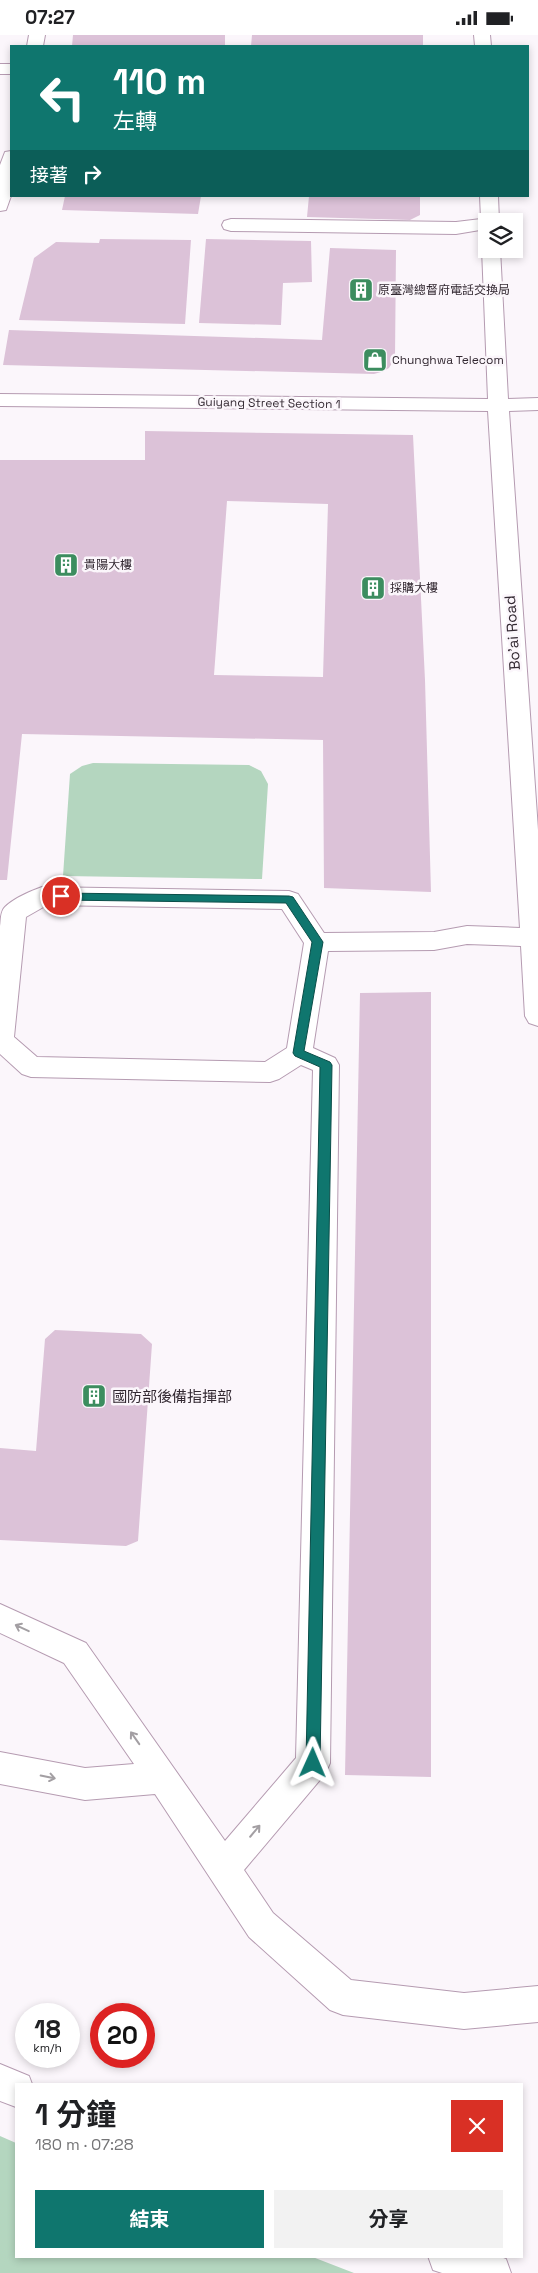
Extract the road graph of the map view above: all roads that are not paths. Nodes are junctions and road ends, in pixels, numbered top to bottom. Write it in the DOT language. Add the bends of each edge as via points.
graph roads {
  1 [pos="10,160"];
  2 [pos="489,197"];
  3 [pos="0,205"];
  4 [pos="490,213"];
  5 [pos="231,225"];
  6 [pos="478,226"];
  7 [pos="492,258"];
  8 [pos="0,400"];
  9 [pos="498,403"];
  10 [pos="538,404"];
  11 [pos="531,938"];
  12 [pos="317,942"];
  13 [pos="538,1016"];
  14 [pos="299,1053"];
  15 [pos="0,1618"];
  16 [pos="0,1768"];
  17 [pos="163,1778"];
  18 [pos="224,1868"];
  19 [pos="538,2003"];
  20 [pos="0,2082"];
  21 [pos="15,2089"];
  22 [pos="452,2258"];
  23 [pos="492,2273"];
  1 -- 3 [label="street"];
  2 -- 4 [label="street"];
  5 -- 6 [label="street"];
  7 -- 9 [label="street, Bo’ai Road"];
  8 -- 9 [label="street, Guiyang Street Section 1" via="434,406"];
  9 -- 10 [label="street, Guiyang Street Section 1"];
  9 -- 11 [label="street, Bo’ai Road"];
  11 -- 12 [label="street" via="467,935 434,941"];
  11 -- 13 [label="street, Bo’ai Road"];
  12 -- 14 [label="street"];
  12 -- 14 [label="street" via="289,900 42,896 14,913 1,1040 30,1067 270,1072"];
  18 -- 14 [label="street, one-way" via="313,1763 326,1065"];
  17 -- 15 [label="street, one-way" via="75,1653"];
  16 -- 17 [label="street, one-way" via="86,1784"];
  17 -- 18 [label="street"];
  18 -- 19 [label="street" via="260,1925 343,1997 464,2011"];
  20 -- 21 [label="street"];
  22 -- 23 [label="street"];
}
